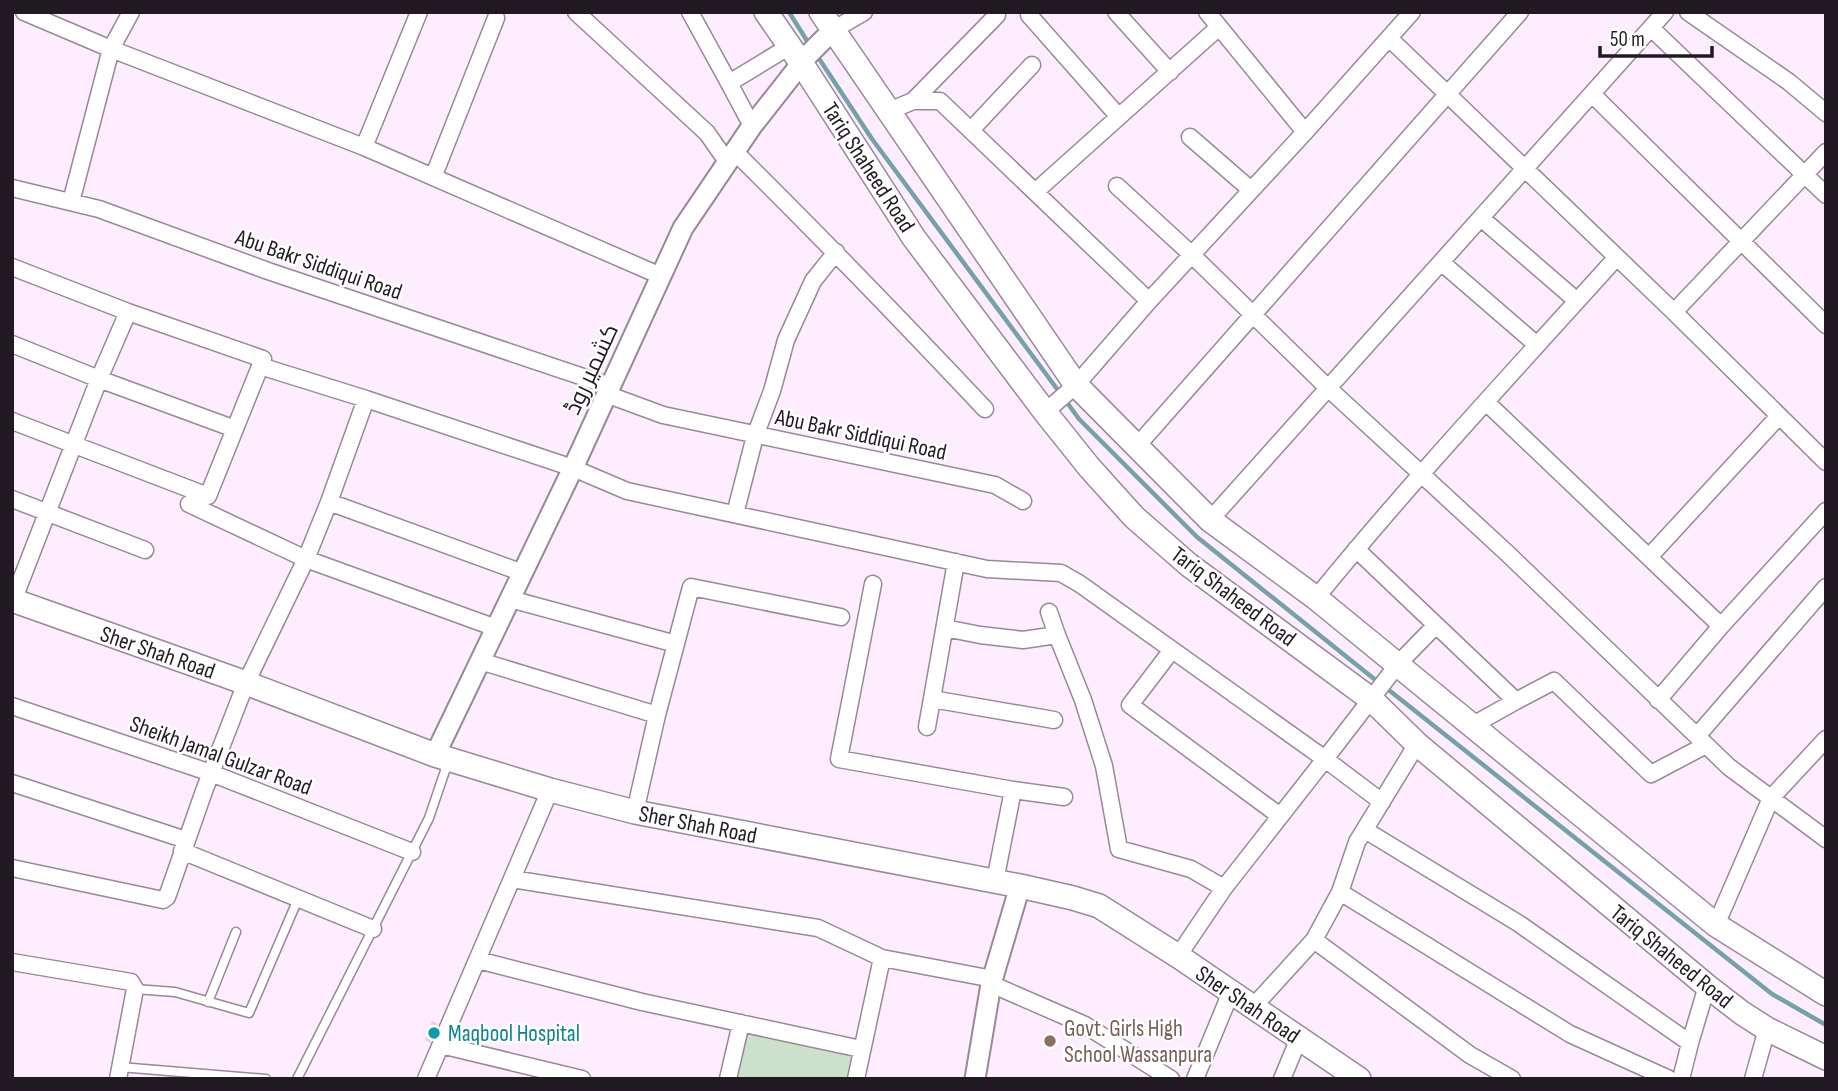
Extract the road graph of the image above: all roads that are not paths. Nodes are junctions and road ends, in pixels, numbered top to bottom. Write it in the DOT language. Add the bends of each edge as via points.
graph roads {
  1 [pos="24,12"];
  2 [pos="131,12"];
  3 [pos="419,12"];
  4 [pos="576,12"];
  5 [pos="766,12"];
  6 [pos="864,12"];
  7 [pos="995,12"];
  8 [pos="1116,12"];
  9 [pos="1207,12"];
  10 [pos="1412,12"];
  11 [pos="1520,12"];
  12 [pos="1665,12"];
  13 [pos="1688,12"];
  14 [pos="693,13"];
  15 [pos="1029,15"];
  16 [pos="496,18"];
  17 [pos="827,21"];
  18 [pos="1219,27"];
  19 [pos="1651,28"];
  20 [pos="1389,38"];
  21 [pos="111,49"];
  22 [pos="800,55"];
  23 [pos="1032,65"];
  24 [pos="1170,72"];
  25 [pos="729,83"];
  26 [pos="1447,94"];
  27 [pos="1592,94"];
  28 [pos="913,101"];
  29 [pos="889,111"];
  30 [pos="1826,113"];
  31 [pos="1119,117"];
  32 [pos="752,126"];
  33 [pos="971,130"];
  34 [pos="1305,132"];
  35 [pos="1190,138"];
  36 [pos="364,147"];
  37 [pos="1826,152"];
  38 [pos="731,158"];
  39 [pos="1525,168"];
  40 [pos="1805,174"];
  41 [pos="433,176"];
  42 [pos="1117,186"];
  43 [pos="12,188"];
  44 [pos="1251,190"];
  45 [pos="1035,192"];
  46 [pos="1826,195"];
  47 [pos="71,202"];
  48 [pos="1481,218"];
  49 [pos="1740,242"];
  50 [pos="836,252"];
  51 [pos="1191,254"];
  52 [pos="1617,257"];
  53 [pos="1441,262"];
  54 [pos="12,267"];
  55 [pos="661,276"];
  56 [pos="1149,301"];
  57 [pos="1577,301"];
  58 [pos="128,312"];
  59 [pos="1674,312"];
  60 [pos="1253,315"];
  61 [pos="1826,325"];
  62 [pos="12,344"];
  63 [pos="1537,345"];
  64 [pos="260,366"];
  65 [pos="99,379"];
  66 [pos="1328,388"];
  67 [pos="608,390"];
  68 [pos="366,399"];
  69 [pos="1060,399"];
  70 [pos="1486,402"];
  71 [pos="985,409"];
  72 [pos="1779,416"];
  73 [pos="12,421"];
  74 [pos="235,429"];
  75 [pos="755,436"];
  76 [pos="75,446"];
  77 [pos="1137,446"];
  78 [pos="1826,462"];
  79 [pos="573,468"];
  80 [pos="1421,474"];
  81 [pos="12,499"];
  82 [pos="329,502"];
  83 [pos="1023,502"];
  84 [pos="189,504"];
  85 [pos="1826,511"];
  86 [pos="47,512"];
  87 [pos="735,514"];
  88 [pos="1210,520"];
  89 [pos="1356,549"];
  90 [pos="145,550"];
  91 [pos="1649,557"];
  92 [pos="306,559"];
  93 [pos="956,562"];
  94 [pos="523,573"];
  95 [pos="873,584"];
  96 [pos="1826,587"];
  97 [pos="1316,598"];
  98 [pos="510,599"];
  99 [pos="13,601"];
  100 [pos="1049,612"];
  101 [pos="841,617"];
  102 [pos="1436,625"];
  103 [pos="1721,626"];
  104 [pos="496,628"];
  105 [pos="944,628"];
  106 [pos="1057,635"];
  107 [pos="676,644"];
  108 [pos="1172,650"];
  109 [pos="480,661"];
  110 [pos="1396,666"];
  111 [pos="246,683"];
  112 [pos="1373,698"];
  113 [pos="932,699"];
  114 [pos="1658,700"];
  115 [pos="1516,701"];
  116 [pos="12,706"];
  117 [pos="657,715"];
  118 [pos="1054,720"];
  119 [pos="1473,725"];
  120 [pos="926,727"];
  121 [pos="1826,739"];
  122 [pos="1702,741"];
  123 [pos="1416,744"];
  124 [pos="442,757"];
  125 [pos="1325,760"];
  126 [pos="211,773"];
  127 [pos="12,783"];
  128 [pos="550,790"];
  129 [pos="1013,790"];
  130 [pos="1064,797"];
  131 [pos="1771,798"];
  132 [pos="1382,803"];
  133 [pos="635,812"];
  134 [pos="1280,816"];
  135 [pos="1365,830"];
  136 [pos="1826,839"];
  137 [pos="184,846"];
  138 [pos="412,852"];
  139 [pos="12,868"];
  140 [pos="512,880"];
  141 [pos="995,881"];
  142 [pos="1020,886"];
  143 [pos="1224,888"];
  144 [pos="1340,892"];
  145 [pos="298,898"];
  146 [pos="1716,925"];
  147 [pos="373,929"];
  148 [pos="236,932"];
  149 [pos="1314,940"];
  150 [pos="1178,956"];
  151 [pos="882,958"];
  152 [pos="478,960"];
  153 [pos="12,962"];
  154 [pos="992,982"];
  155 [pos="1707,986"];
  156 [pos="135,989"];
  157 [pos="1231,992"];
  158 [pos="1826,994"];
  159 [pos="208,1002"];
  160 [pos="1253,1007"];
  161 [pos="741,1023"];
  162 [pos="1768,1029"];
  163 [pos="1299,1038"];
  164 [pos="1690,1044"];
  165 [pos="441,1045"];
  166 [pos="862,1049"];
  167 [pos="1826,1058"];
  168 [pos="119,1073"];
  169 [pos="266,1079"];
  170 [pos="297,1079"];
  171 [pos="426,1079"];
  172 [pos="582,1079"];
  173 [pos="728,1079"];
  174 [pos="856,1079"];
  175 [pos="975,1079"];
  176 [pos="1171,1079"];
  177 [pos="1195,1079"];
  178 [pos="1282,1079"];
  179 [pos="1359,1079"];
  180 [pos="1512,1079"];
  181 [pos="1670,1079"];
  182 [pos="1681,1079"];
  183 [pos="1753,1079"];
  1 -- 21 [label="street"];
  2 -- 21 [label="street"];
  3 -- 36 [label="street"];
  4 -- 38 [label="street"];
  5 -- 22 [label="main road, Tariq Shaheed Road"];
  6 -- 17 [label="street"];
  7 -- 28 [label="street" via="997,15"];
  8 -- 24 [label="street"];
  9 -- 18 [label="street"];
  10 -- 20 [label="street"];
  11 -- 26 [label="street"];
  12 -- 19 [label="street"];
  13 -- 30 [label="street"];
  14 -- 25 [label="street"];
  15 -- 31 [label="street"];
  16 -- 41 [label="street"];
  17 -- 22 [label="street, کشمیر روڈ"];
  17 -- 29 [label="main road, Tariq Shaheed Road"];
  18 -- 24 [label="street"];
  18 -- 34 [label="street"];
  19 -- 27 [label="street"];
  19 -- 40 [label="street"];
  20 -- 26 [label="street"];
  20 -- 34 [label="street"];
  21 -- 36 [label="street"];
  21 -- 47 [label="street"];
  22 -- 25 [label="street"];
  22 -- 32 [label="street, کشمیر روڈ"];
  22 -- 69 [label="main road, Tariq Shaheed Road" via="914,239"];
  23 -- 33 [label="street"];
  24 -- 31 [label="street"];
  25 -- 32 [label="street"];
  26 -- 39 [label="street"];
  26 -- 60 [label="street"];
  27 -- 39 [label="street"];
  27 -- 49 [label="street"];
  28 -- 29 [label="street"];
  28 -- 33 [label="street" via="940,101"];
  29 -- 69 [label="main road, Tariq Shaheed Road"];
  31 -- 45 [label="street"];
  32 -- 38 [label="street, کشمیر روڈ"];
  33 -- 45 [label="street"];
  34 -- 44 [label="street"];
  35 -- 44 [label="street"];
  36 -- 41 [label="street"];
  37 -- 40 [label="street"];
  38 -- 50 [label="street"];
  38 -- 55 [label="street, کشمیر روڈ" via="683,229"];
  39 -- 48 [label="street"];
  39 -- 52 [label="street"];
  40 -- 46 [label="street"];
  40 -- 49 [label="street"];
  41 -- 55 [label="street"];
  42 -- 51 [label="street"];
  43 -- 47 [label="street, Abu Bakr Siddiqui Road"];
  44 -- 51 [label="street"];
  45 -- 56 [label="street"];
  47 -- 67 [label="street, Abu Bakr Siddiqui Road"];
  48 -- 53 [label="street"];
  48 -- 57 [label="street"];
  49 -- 59 [label="street"];
  49 -- 61 [label="street"];
  50 -- 71 [label="street"];
  50 -- 75 [label="street" via="813,281 786,340"];
  51 -- 56 [label="street"];
  51 -- 60 [label="street"];
  52 -- 57 [label="street"];
  52 -- 59 [label="street"];
  53 -- 63 [label="street"];
  53 -- 66 [label="street"];
  54 -- 58 [label="street"];
  55 -- 67 [label="street, کشمیر روڈ"];
  56 -- 69 [label="street"];
  57 -- 63 [label="street"];
  58 -- 64 [label="street" via="263,359"];
  58 -- 65 [label="street"];
  59 -- 72 [label="street"];
  60 -- 66 [label="street"];
  60 -- 77 [label="street"];
  62 -- 65 [label="street"];
  63 -- 70 [label="street"];
  64 -- 68 [label="street"];
  64 -- 74 [label="street"];
  65 -- 74 [label="street"];
  65 -- 76 [label="street"];
  66 -- 80 [label="street"];
  66 -- 88 [label="street"];
  67 -- 75 [label="street, Abu Bakr Siddiqui Road" via="663,415"];
  67 -- 79 [label="street, کشمیر روڈ"];
  68 -- 79 [label="street"];
  68 -- 82 [label="street"];
  69 -- 77 [label="main road, Tariq Shaheed Road"];
  69 -- 112 [label="main road, Tariq Shaheed Road" via="1089,467 1134,517 1189,565"];
  70 -- 80 [label="street"];
  70 -- 91 [label="street"];
  72 -- 78 [label="street"];
  72 -- 91 [label="street"];
  73 -- 76 [label="street"];
  74 -- 76 [label="street" via="208,496"];
  75 -- 83 [label="street, Abu Bakr Siddiqui Road" via="995,485"];
  75 -- 87 [label="street"];
  76 -- 86 [label="street"];
  77 -- 88 [label="main road, Tariq Shaheed Road"];
  79 -- 87 [label="street" via="627,491"];
  79 -- 94 [label="street, کشمیر روڈ"];
  80 -- 89 [label="street"];
  80 -- 114 [label="street"];
  81 -- 86 [label="street"];
  82 -- 92 [label="street"];
  82 -- 94 [label="street"];
  84 -- 92 [label="street"];
  85 -- 103 [label="street"];
  86 -- 90 [label="street"];
  86 -- 99 [label="street"];
  87 -- 93 [label="street"];
  88 -- 97 [label="main road, Tariq Shaheed Road"];
  89 -- 97 [label="street"];
  89 -- 102 [label="street"];
  91 -- 103 [label="street"];
  92 -- 104 [label="street"];
  92 -- 111 [label="street"];
  93 -- 105 [label="street"];
  93 -- 108 [label="street" via="987,569 1061,573"];
  94 -- 98 [label="street, کشمیر روڈ"];
  95 -- 129 [label="street" via="839,759"];
  96 -- 122 [label="street"];
  97 -- 110 [label="main road, Tariq Shaheed Road"];
  98 -- 104 [label="street, کشمیر روڈ"];
  98 -- 107 [label="street"];
  99 -- 111 [label="main road, Sher Shah Road"];
  100 -- 106 [label="street"];
  101 -- 107 [label="street" via="691,587"];
  102 -- 110 [label="street"];
  102 -- 115 [label="street"];
  103 -- 114 [label="street"];
  104 -- 109 [label="street, کشمیر روڈ"];
  105 -- 106 [label="street" via="1023,640"];
  105 -- 113 [label="street"];
  106 -- 143 [label="street" via="1104,766 1119,849 1191,869"];
  107 -- 117 [label="street"];
  108 -- 125 [label="street"];
  108 -- 134 [label="street" via="1130,705"];
  109 -- 117 [label="street"];
  109 -- 124 [label="street, کشمیر روڈ"];
  110 -- 112 [label="street"];
  110 -- 119 [label="main road, Tariq Shaheed Road"];
  111 -- 124 [label="main road, Sher Shah Road"];
  111 -- 126 [label="street"];
  112 -- 123 [label="main road, Tariq Shaheed Road"];
  112 -- 125 [label="street"];
  113 -- 118 [label="street"];
  113 -- 120 [label="street"];
  114 -- 122 [label="street"];
  115 -- 119 [label="street"];
  115 -- 122 [label="street" via="1554,681 1651,774"];
  116 -- 126 [label="street, Sheikh Jamal Gulzar Road"];
  117 -- 133 [label="street"];
  119 -- 146 [label="main road, Tariq Shaheed Road"];
  121 -- 131 [label="street"];
  122 -- 131 [label="street"];
  123 -- 132 [label="street"];
  123 -- 155 [label="main road, Tariq Shaheed Road"];
  124 -- 128 [label="main road, Sher Shah Road"];
  124 -- 138 [label="lane" via="429,818"];
  125 -- 132 [label="street"];
  125 -- 134 [label="street"];
  126 -- 137 [label="street"];
  126 -- 138 [label="street, Sheikh Jamal Gulzar Road"];
  127 -- 137 [label="street"];
  128 -- 133 [label="main road, Sher Shah Road"];
  128 -- 140 [label="street"];
  129 -- 130 [label="street"];
  129 -- 141 [label="street"];
  131 -- 136 [label="street"];
  131 -- 146 [label="street"];
  132 -- 135 [label="street"];
  133 -- 141 [label="main road, Sher Shah Road"];
  134 -- 143 [label="street"];
  135 -- 144 [label="street"];
  135 -- 164 [label="street" via="1518,923"];
  137 -- 139 [label="street" via="163,900"];
  137 -- 145 [label="street"];
  138 -- 147 [label="lane"];
  140 -- 151 [label="street" via="818,928"];
  140 -- 152 [label="street"];
  141 -- 142 [label="main road, Sher Shah Road"];
  142 -- 150 [label="main road, Sher Shah Road" via="1098,906"];
  142 -- 154 [label="street"];
  143 -- 150 [label="street"];
  144 -- 149 [label="street"];
  144 -- 181 [label="street" via="1570,1034"];
  145 -- 147 [label="street"];
  145 -- 159 [label="lane" via="249,1013"];
  146 -- 158 [label="main road, Tariq Shaheed Road"];
  147 -- 170 [label="lane"];
  148 -- 159 [label="lane"];
  149 -- 160 [label="street"];
  149 -- 180 [label="street" via="1470,1055"];
  150 -- 157 [label="main road, Sher Shah Road"];
  151 -- 154 [label="street"];
  151 -- 166 [label="street"];
  152 -- 161 [label="street"];
  152 -- 165 [label="street"];
  153 -- 156 [label="street" via="131,982"];
  154 -- 175 [label="street"];
  154 -- 176 [label="street" via="1085,1026"];
  155 -- 162 [label="main road, Tariq Shaheed Road"];
  155 -- 164 [label="street"];
  156 -- 159 [label="lane" via="175,992"];
  156 -- 168 [label="street"];
  157 -- 160 [label="main road, Sher Shah Road"];
  157 -- 177 [label="street"];
  160 -- 163 [label="main road, Sher Shah Road"];
  161 -- 166 [label="street"];
  161 -- 173 [label="street"];
  162 -- 167 [label="main road, Tariq Shaheed Road"];
  162 -- 183 [label="street"];
  163 -- 178 [label="street"];
  163 -- 179 [label="main road, Sher Shah Road"];
  164 -- 182 [label="street"];
  165 -- 171 [label="street"];
  165 -- 172 [label="street"];
  166 -- 174 [label="street"];
  168 -- 169 [label="lane"];
}
